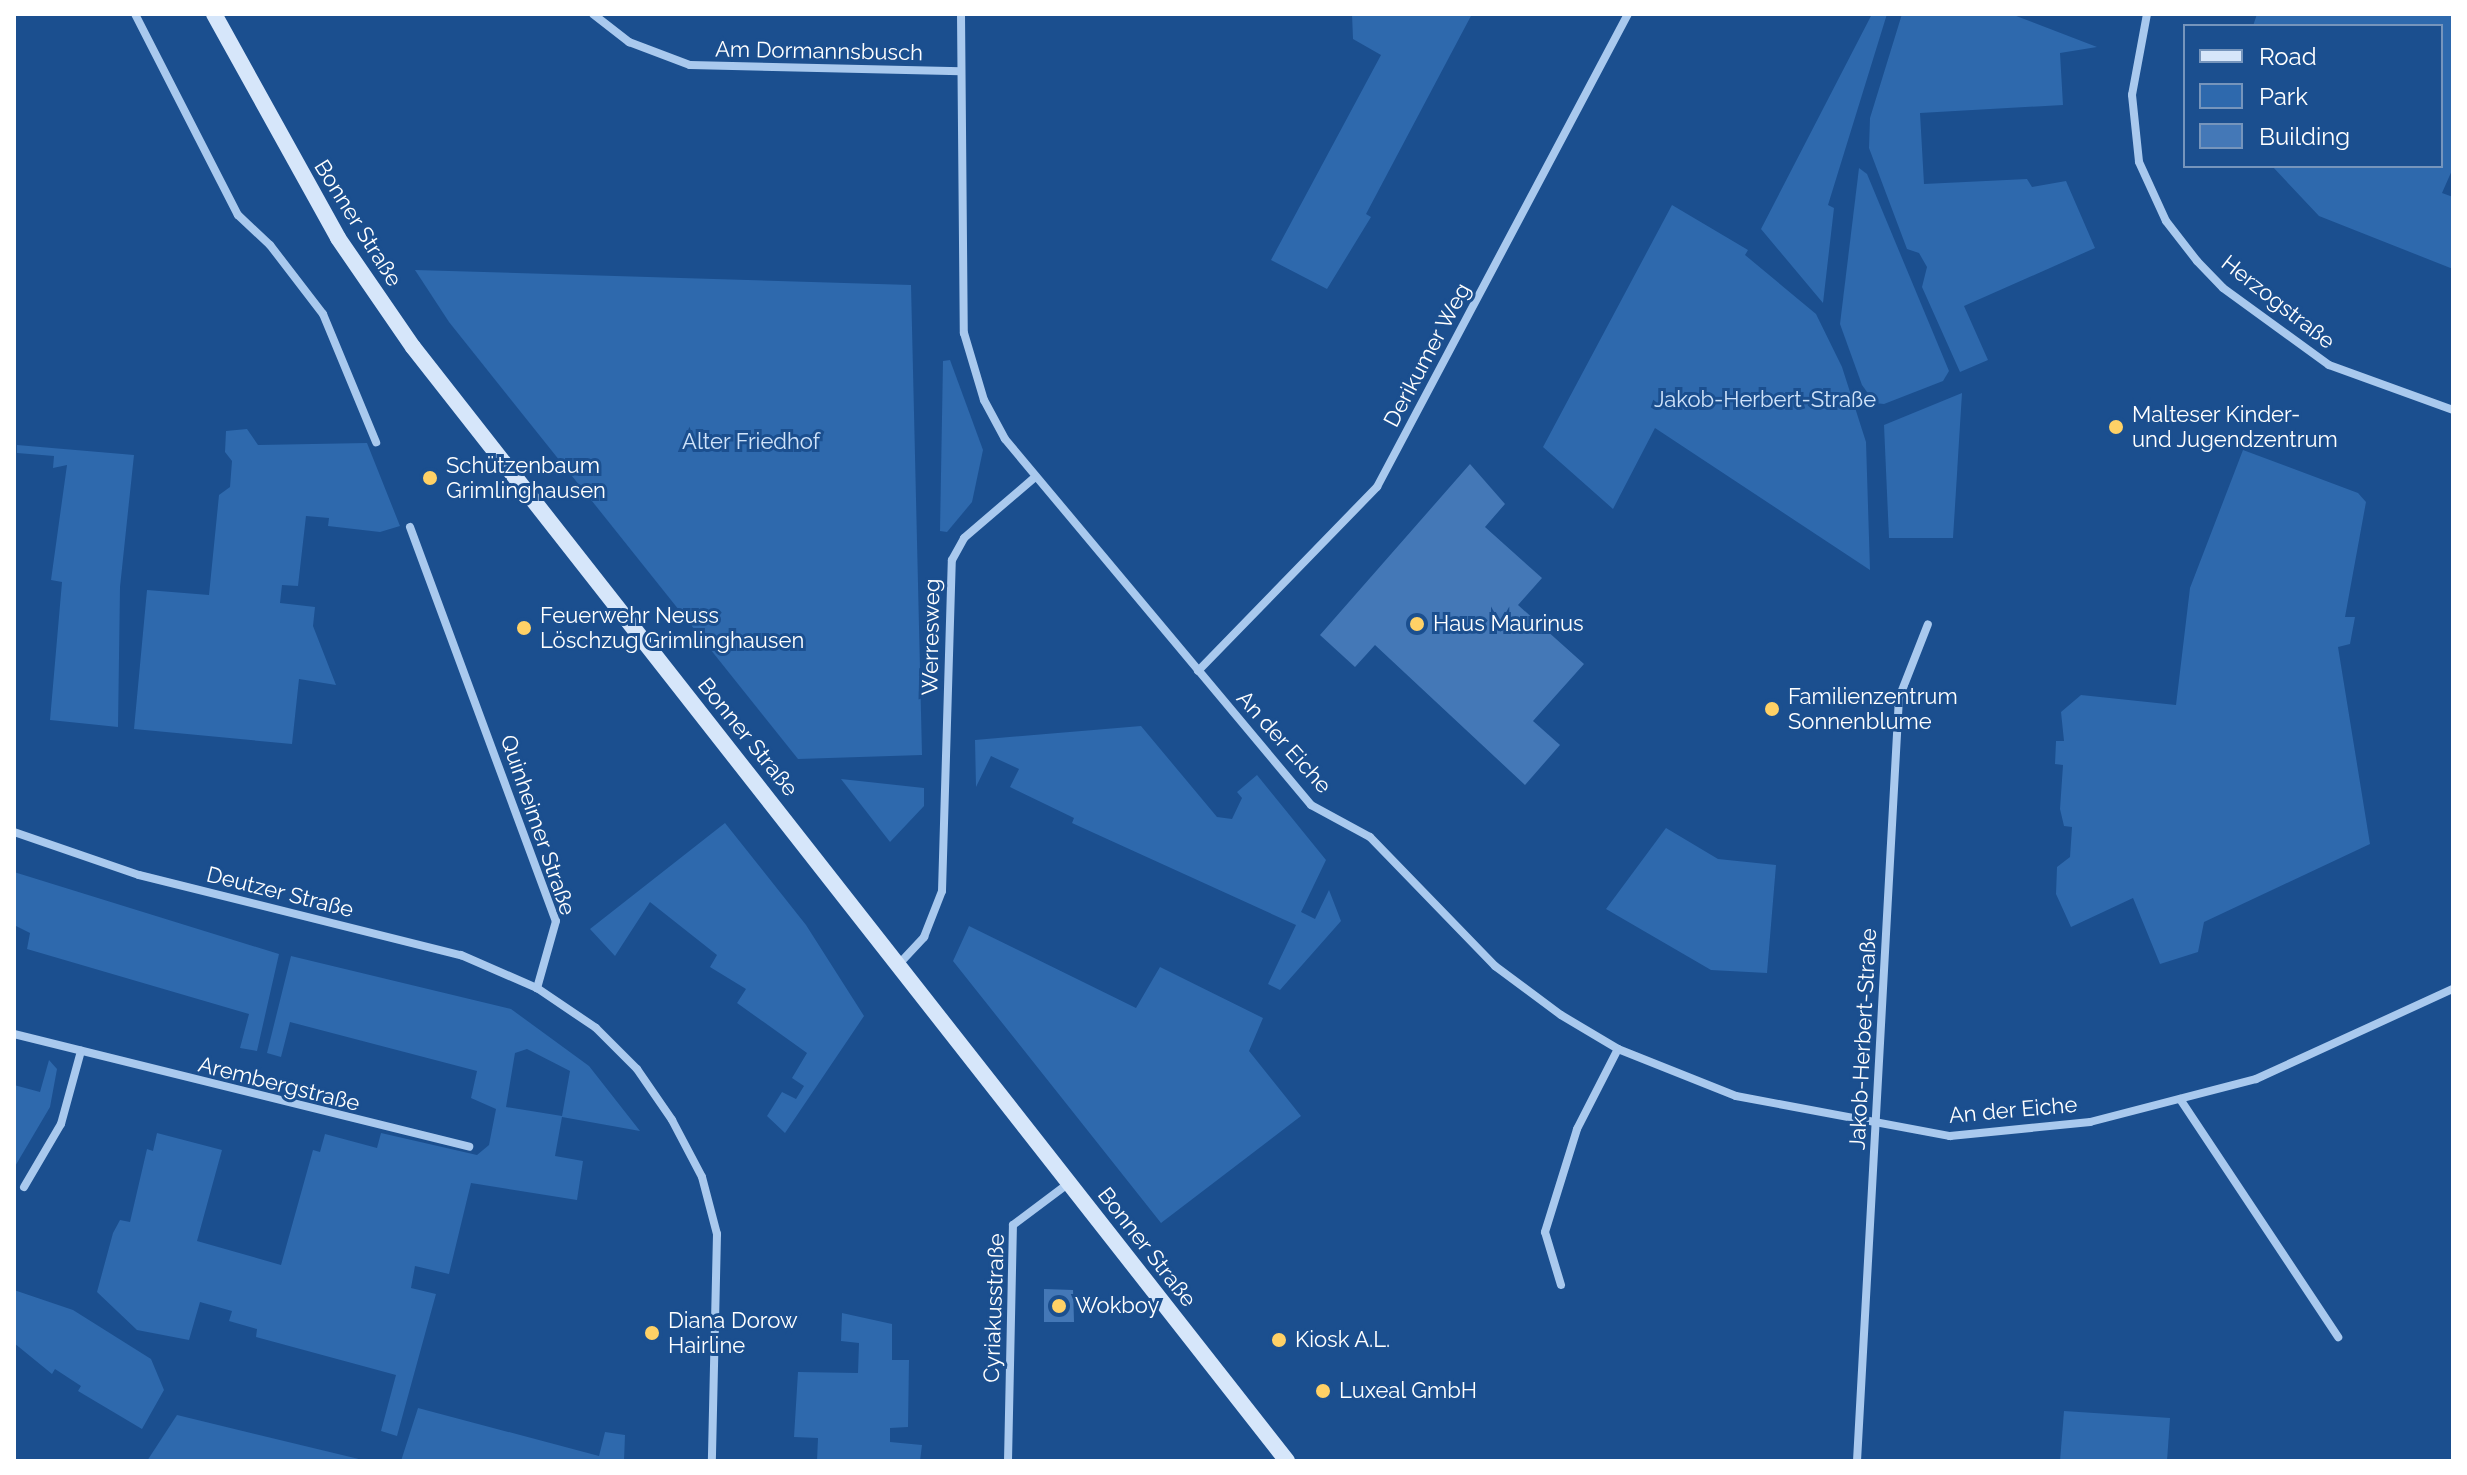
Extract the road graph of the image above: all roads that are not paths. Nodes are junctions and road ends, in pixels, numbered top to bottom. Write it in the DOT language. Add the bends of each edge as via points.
graph roads {
  1 [pos="135,14"];
  2 [pos="214,14"];
  3 [pos="593,14"];
  4 [pos="961,14"];
  5 [pos="1628,14"];
  6 [pos="2147,14"];
  7 [pos="961,71"];
  8 [pos="2453,410"];
  9 [pos="376,442"];
  10 [pos="1034,478"];
  11 [pos="410,527"];
  12 [pos="1928,624"];
  13 [pos="1198,671"];
  14 [pos="14,832"];
  15 [pos="899,964"];
  16 [pos="537,988"];
  17 [pos="2453,989"];
  18 [pos="14,1034"];
  19 [pos="1618,1049"];
  20 [pos="81,1051"];
  21 [pos="2180,1099"];
  22 [pos="1876,1125"];
  23 [pos="469,1147"];
  24 [pos="1069,1183"];
  25 [pos="24,1187"];
  26 [pos="1561,1285"];
  27 [pos="2338,1337"];
  28 [pos="712,1461"];
  29 [pos="1008,1461"];
  30 [pos="1287,1461"];
  31 [pos="1857,1461"];
  1 -- 9 [label="street" via="238,215 270,245 323,314"];
  2 -- 15 [label="main road, Bonner Straße" via="338,238 413,347"];
  3 -- 7 [label="street, Am Dormannsbusch" via="629,42 690,65"];
  4 -- 7 [label="street"];
  5 -- 13 [label="street, Derikumer Weg" via="1377,487"];
  6 -- 8 [label="street, Herzogstraße" via="2132,95 2139,162 2166,221 2189,251 2223,288 2329,365"];
  7 -- 10 [label="street" via="964,333 984,400"];
  10 -- 13 [label="street, An der Eiche"];
  10 -- 15 [label="street, Werresweg" via="964,538 952,560 942,891 924,937"];
  11 -- 16 [label="street, Quinheimer Straße" via="556,921"];
  12 -- 22 [label="street, Jakob-Herbert-Straße" via="1899,698"];
  13 -- 19 [label="street, An der Eiche" via="1311,805 1370,837 1495,966"];
  14 -- 16 [label="street, Deutzer Straße" via="139,875 461,955"];
  15 -- 24 [label="main road, Bonner Straße"];
  16 -- 28 [label="street" via="596,1028 637,1069 702,1177 721,1277"];
  17 -- 21 [label="street, An der Eiche" via="2256,1079"];
  18 -- 20 [label="street, Arembergstraße"];
  19 -- 22 [label="street, An der Eiche" via="1736,1096"];
  19 -- 26 [label="street" via="1577,1129 1545,1232"];
  20 -- 23 [label="street, Arembergstraße"];
  20 -- 25 [label="street" via="61,1124"];
  21 -- 22 [label="street, An der Eiche" via="2090,1122 2014,1132 1950,1136"];
  21 -- 27 [label="street"];
  22 -- 31 [label="street, Jakob-Herbert-Straße"];
  24 -- 29 [label="street, Cyriakusstraße" via="1013,1225"];
  24 -- 30 [label="main road, Bonner Straße"];
}
